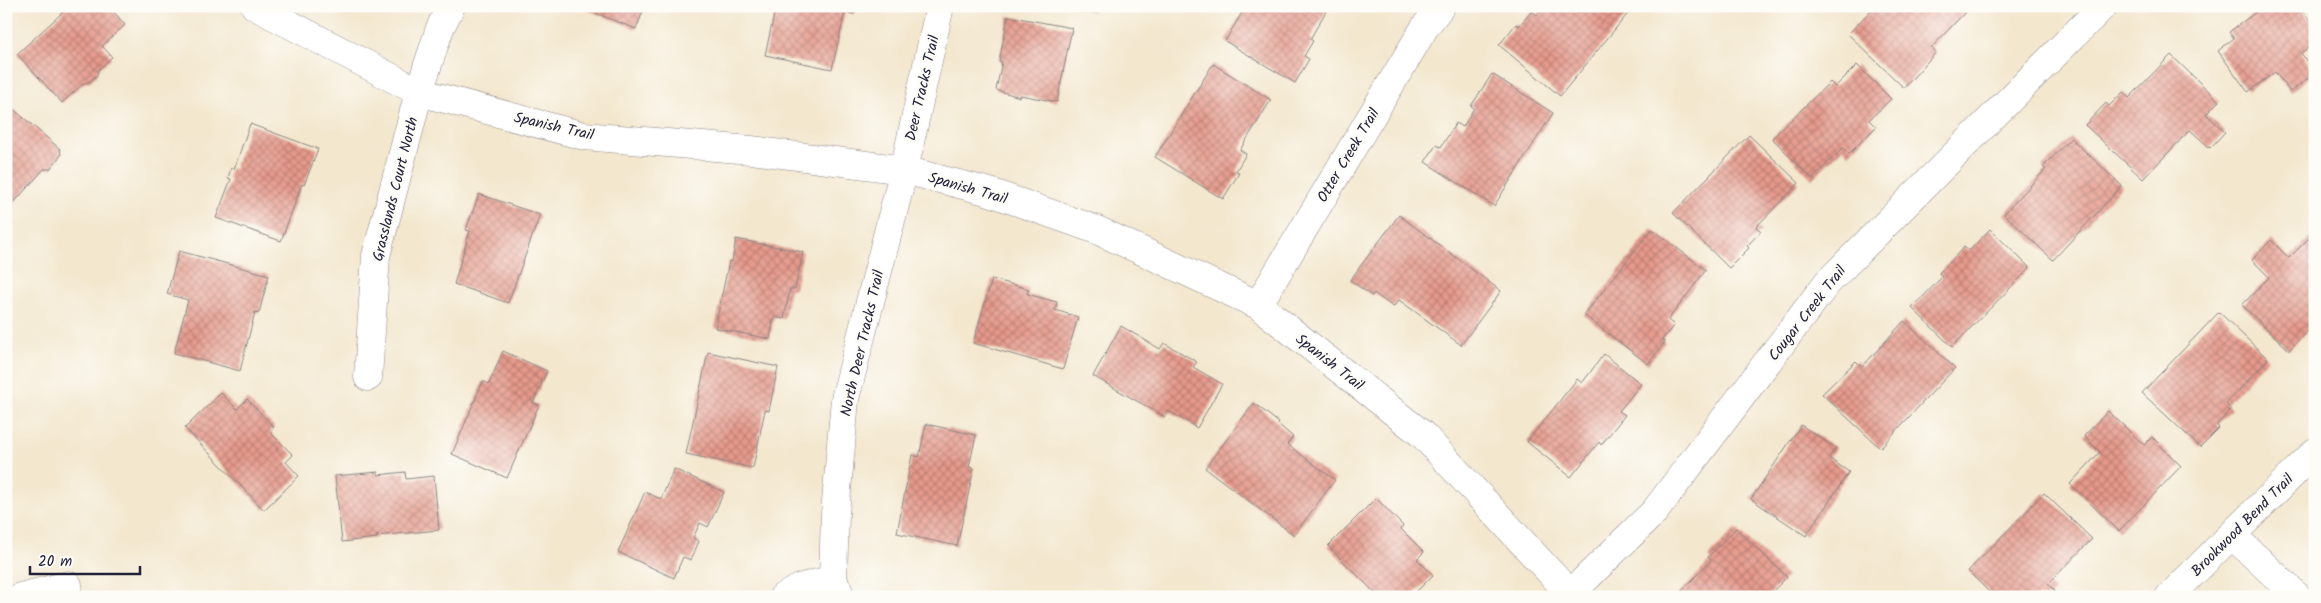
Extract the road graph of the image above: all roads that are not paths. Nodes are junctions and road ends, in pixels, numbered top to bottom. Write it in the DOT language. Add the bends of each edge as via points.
graph roads {
  1 [pos="255,6"];
  2 [pos="451,6"];
  3 [pos="940,6"];
  4 [pos="1441,6"];
  5 [pos="2102,6"];
  6 [pos="419,92"];
  7 [pos="904,170"];
  8 [pos="1258,305"];
  9 [pos="368,377"];
  10 [pos="2315,452"];
  11 [pos="2232,535"];
  12 [pos="68,584"];
  13 [pos="837,588"];
  14 [pos="1572,595"];
  15 [pos="20,597"];
  16 [pos="783,597"];
  17 [pos="2169,597"];
  18 [pos="2298,597"];
  1 -- 6 [label="street, Spanish Trail"];
  2 -- 6 [label="street, Grasslands Court North" via="440,28"];
  3 -- 7 [label="street, Deer Tracks Trail"];
  4 -- 8 [label="street, Otter Creek Trail" via="1425,26"];
  5 -- 14 [label="street, Cougar Creek Trail" via="1827,283 1655,511"];
  6 -- 7 [label="street, Spanish Trail" via="584,136 750,150"];
  6 -- 9 [label="street, Grasslands Court North" via="376,256"];
  7 -- 8 [label="street, Spanish Trail" via="990,192 1097,230"];
  7 -- 13 [label="street, North Deer Tracks Trail" via="846,399 835,514"];
  8 -- 14 [label="street, Spanish Trail" via="1423,435"];
  10 -- 11 [label="street, Brookwood Bend Trail"];
  11 -- 17 [label="street, Brookwood Bend Trail"];
  11 -- 18 [label="street"];
  12 -- 15 [label="street"];
  13 -- 16 [label="street, North Deer Tracks Trail" via="802,587"];
}
